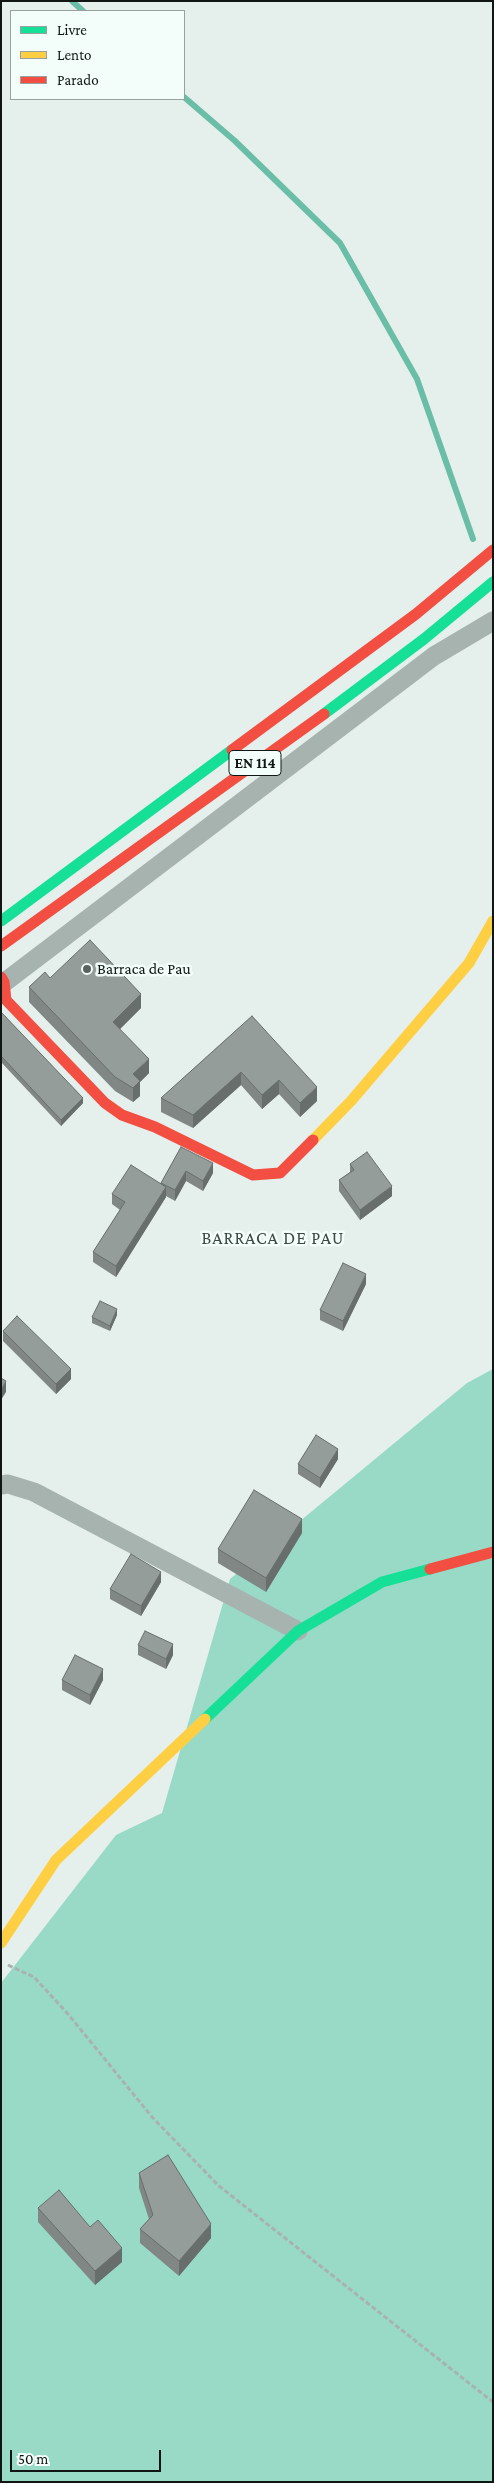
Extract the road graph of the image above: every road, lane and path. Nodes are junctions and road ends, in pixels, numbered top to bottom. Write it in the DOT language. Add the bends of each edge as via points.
graph roads {
  1 [pos="493,550"];
  2 [pos="493,582"];
  3 [pos="493,622"];
  4 [pos="1,921"];
  5 [pos="493,921"];
  6 [pos="1,946"];
  7 [pos="2,981"];
  8 [pos="1,1485"];
  9 [pos="493,1552"];
  10 [pos="298,1630"];
  11 [pos="1,1942"];
  12 [pos="1,1962"];
  13 [pos="493,2402"];
  1 -- 4 [label="street, EN 114" via="416,614"];
  2 -- 6 [label="street, EN 114" via="339,703"];
  3 -- 7 [label="street" via="434,656"];
  5 -- 7 [label="street" via="469,963 351,1101 280,1173 253,1175 155,1127 122,1115 105,1103 6,1000"];
  8 -- 10 [label="street" via="34,1492"];
  9 -- 10 [label="street" via="382,1582"];
  10 -- 11 [label="street" via="56,1860"];
  12 -- 13 [label="path" via="34,1977 152,2117 219,2186"];
}
